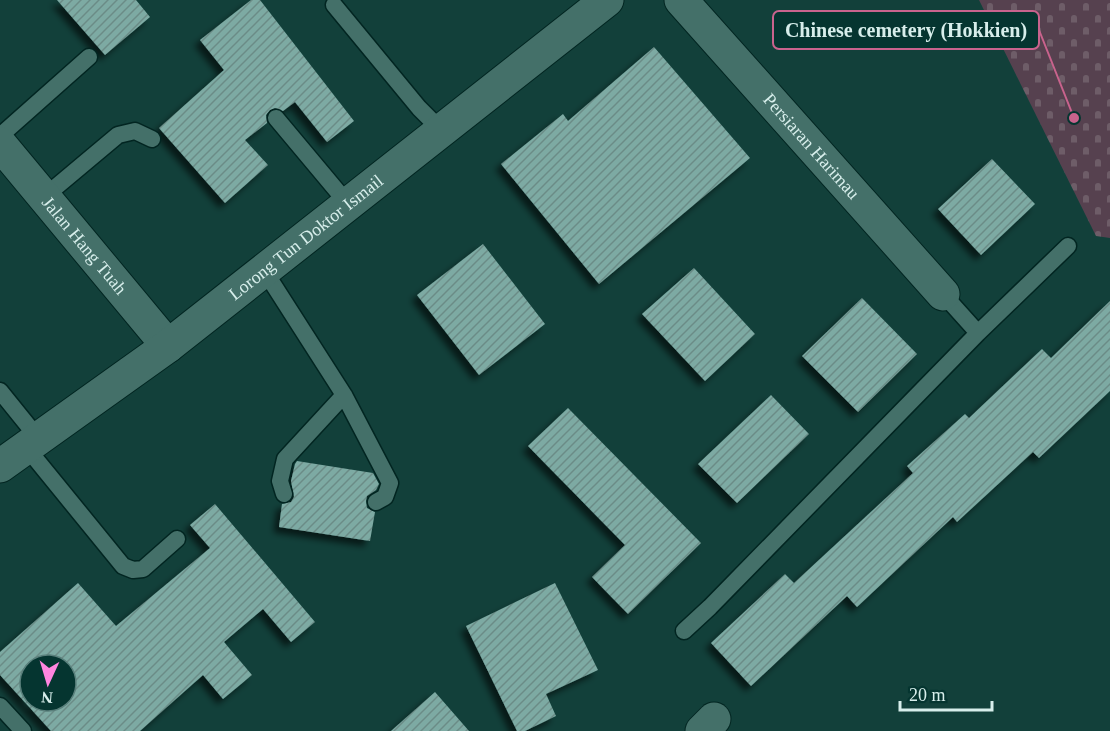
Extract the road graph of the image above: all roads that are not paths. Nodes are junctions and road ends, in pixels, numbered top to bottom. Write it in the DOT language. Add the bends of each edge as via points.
graph roads {
  1 [pos="681,0"];
  2 [pos="602,1"];
  3 [pos="334,5"];
  4 [pos="90,57"];
  5 [pos="276,118"];
  6 [pos="441,130"];
  7 [pos="0,135"];
  8 [pos="152,138"];
  9 [pos="0,144"];
  10 [pos="44,197"];
  11 [pos="348,204"];
  12 [pos="1068,246"];
  13 [pos="264,270"];
  14 [pos="943,294"];
  15 [pos="978,333"];
  16 [pos="168,346"];
  17 [pos="0,391"];
  18 [pos="344,395"];
  19 [pos="32,443"];
  20 [pos="0,466"];
  21 [pos="284,494"];
  22 [pos="376,502"];
  23 [pos="177,539"];
  24 [pos="684,631"];
  25 [pos="0,706"];
  26 [pos="23,731"];
  1 -- 14 [label="street, Persiaran Harimau"];
  2 -- 6 [label="street, Lorong Tun Doktor Ismail"];
  3 -- 6 [label="lane"];
  4 -- 7 [label="lane"];
  5 -- 11 [label="lane"];
  6 -- 11 [label="street, Lorong Tun Doktor Ismail"];
  8 -- 10 [label="lane" via="135,131 118,135"];
  9 -- 10 [label="street, Jalan Hang Tuah"];
  10 -- 16 [label="street, Jalan Hang Tuah"];
  11 -- 13 [label="street, Lorong Tun Doktor Ismail"];
  12 -- 15 [label="lane"];
  13 -- 16 [label="street, Lorong Tun Doktor Ismail"];
  13 -- 18 [label="lane"];
  14 -- 15 [label="lane"];
  15 -- 24 [label="lane"];
  16 -- 19 [label="street, Lorong Tun Doktor Ismail"];
  17 -- 19 [label="lane"];
  18 -- 21 [label="lane" via="285,459 279,481"];
  18 -- 22 [label="lane" via="390,483 385,497"];
  19 -- 20 [label="street, Lorong Tun Doktor Ismail"];
  19 -- 23 [label="lane" via="123,566 143,569"];
  25 -- 26 [label="lane"];
}
